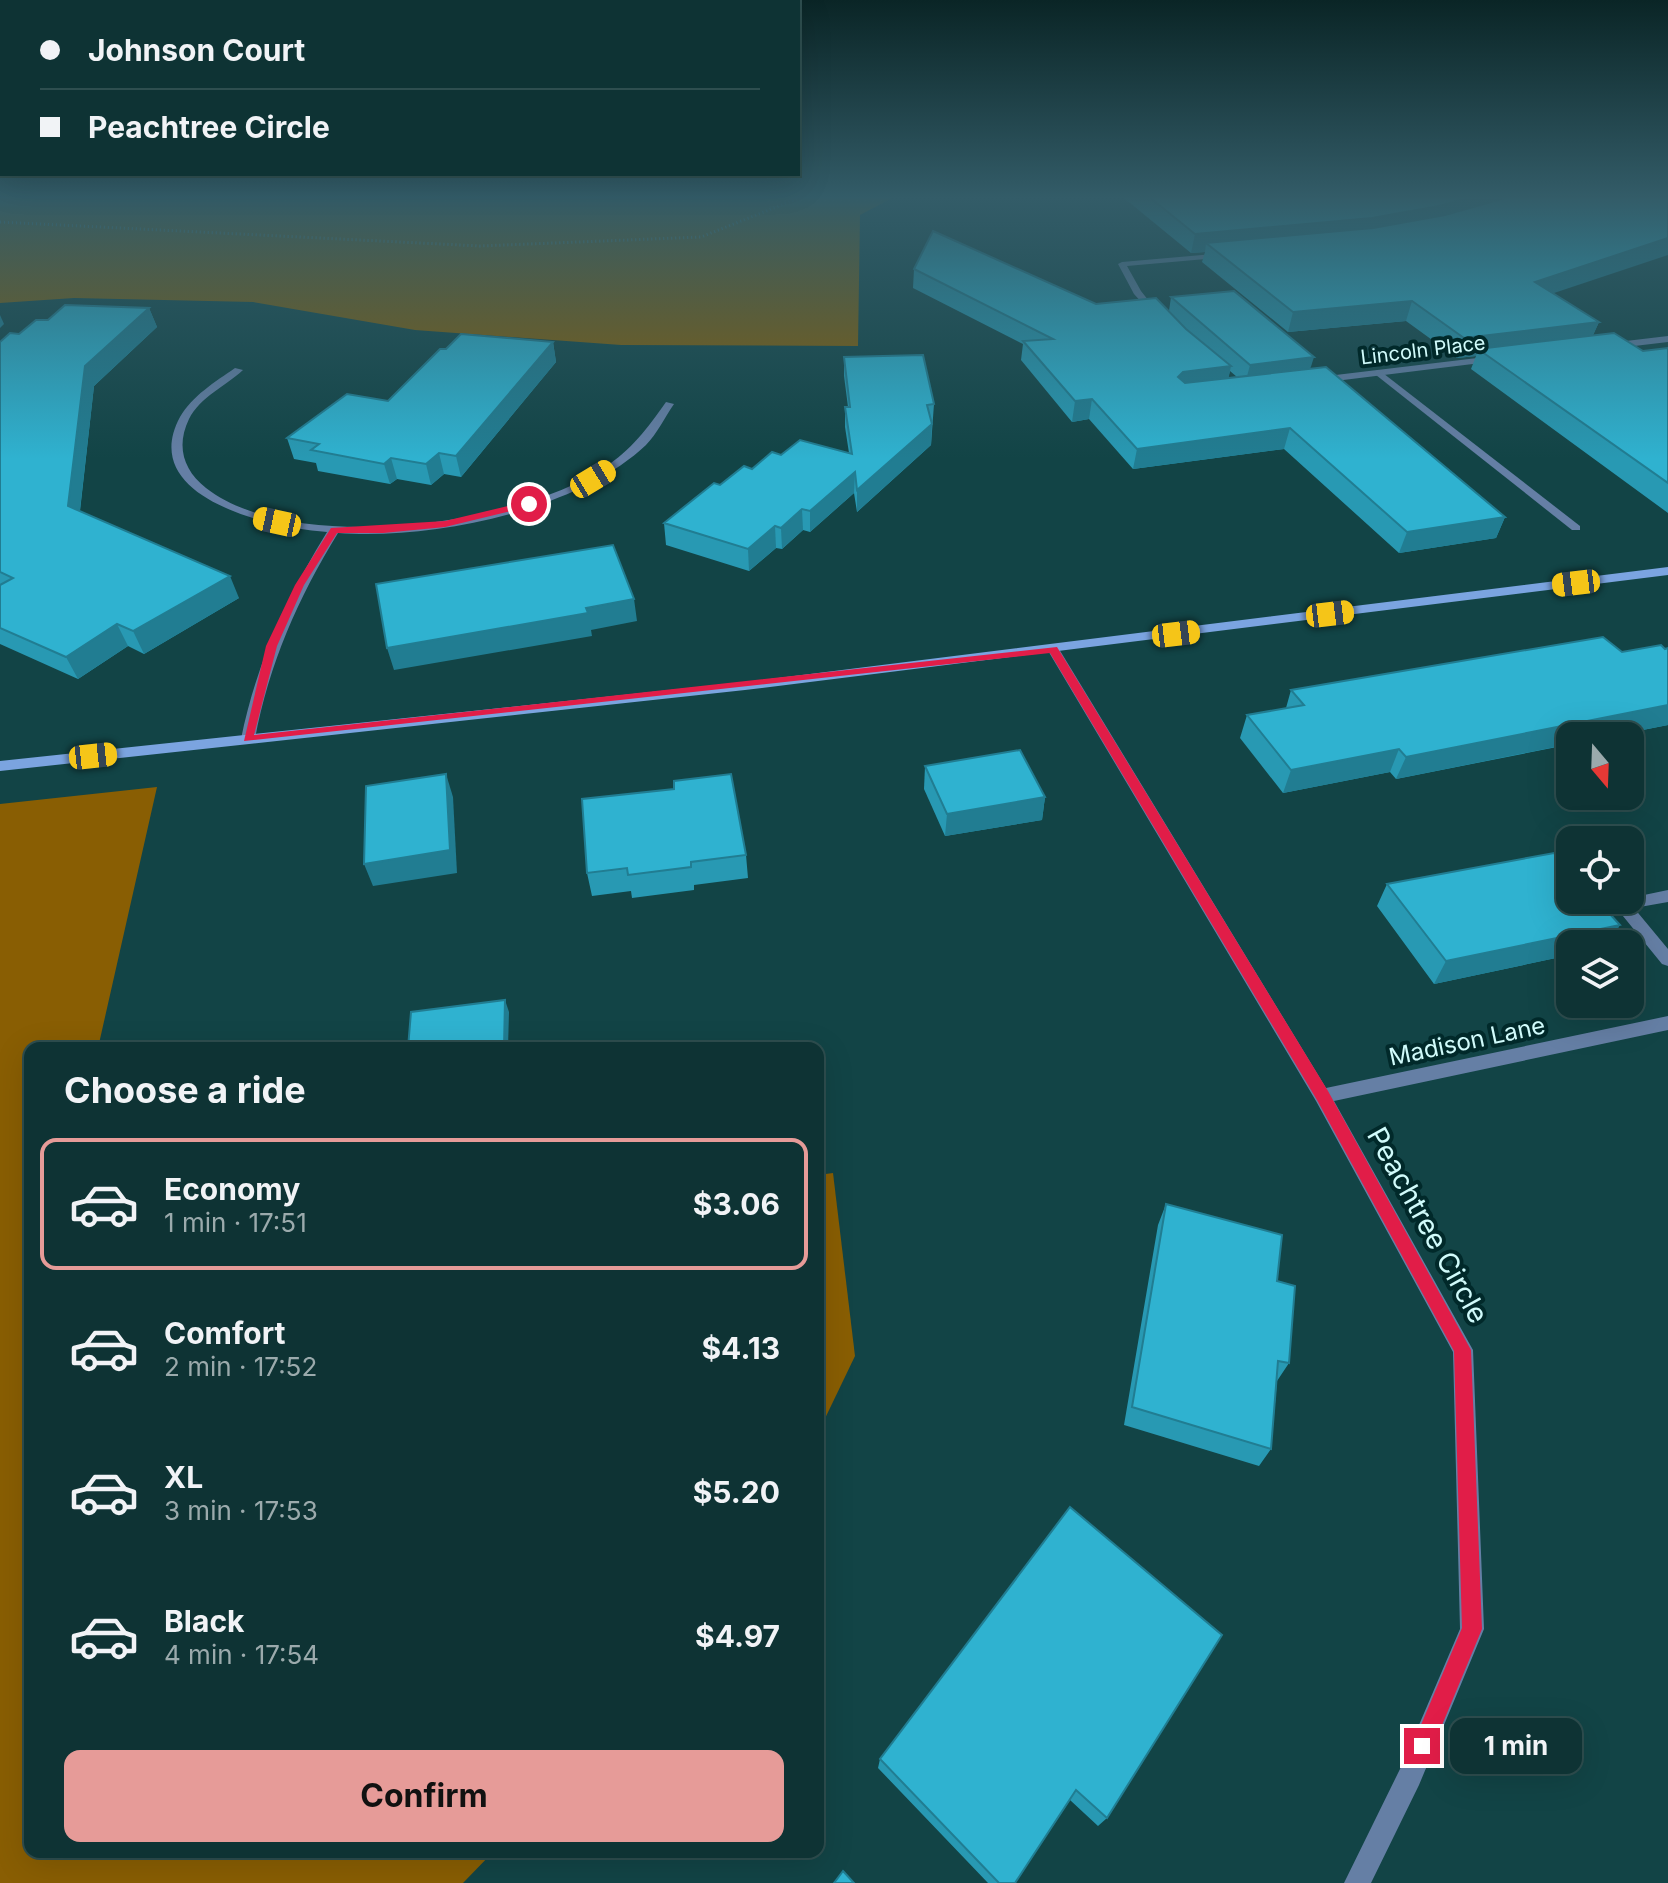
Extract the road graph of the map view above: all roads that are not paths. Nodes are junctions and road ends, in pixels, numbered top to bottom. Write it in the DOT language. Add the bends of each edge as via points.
graph roads {
  1 [pos="1133,284"];
  2 [pos="1162,323"];
  3 [pos="1668,339"];
  4 [pos="1592,348"];
  5 [pos="1501,358"];
  6 [pos="238,370"];
  7 [pos="1379,373"];
  8 [pos="1303,382"];
  9 [pos="669,404"];
  10 [pos="1576,528"];
  11 [pos="334,530"];
  12 [pos="1668,571"];
  13 [pos="1053,649"];
  14 [pos="248,739"];
  15 [pos="0,766"];
  16 [pos="1668,896"];
  17 [pos="1668,960"];
  18 [pos="1668,1023"];
  19 [pos="1322,1096"];
  20 [pos="1357,1883"];
  1 -- 2 [label="street"];
  3 -- 4 [label="street"];
  5 -- 7 [label="street, Lincoln Place"];
  6 -- 11 [label="street" via="206,393 185,418 177,441 179,463 193,484 219,502 255,517"];
  7 -- 8 [label="street, Lincoln Place"];
  7 -- 10 [label="street"];
  9 -- 11 [label="street" via="647,440 623,460 555,496 445,524"];
  11 -- 14 [label="street" via="299,585 271,646"];
  12 -- 13 [label="street"];
  13 -- 14 [label="street"];
  13 -- 19 [label="street, Peachtree Circle"];
  14 -- 15 [label="street"];
  16 -- 17 [label="street" via="1622,905"];
  18 -- 19 [label="street, Madison Lane"];
  19 -- 20 [label="street, Peachtree Circle" via="1463,1350 1472,1629 1410,1776"];
}
